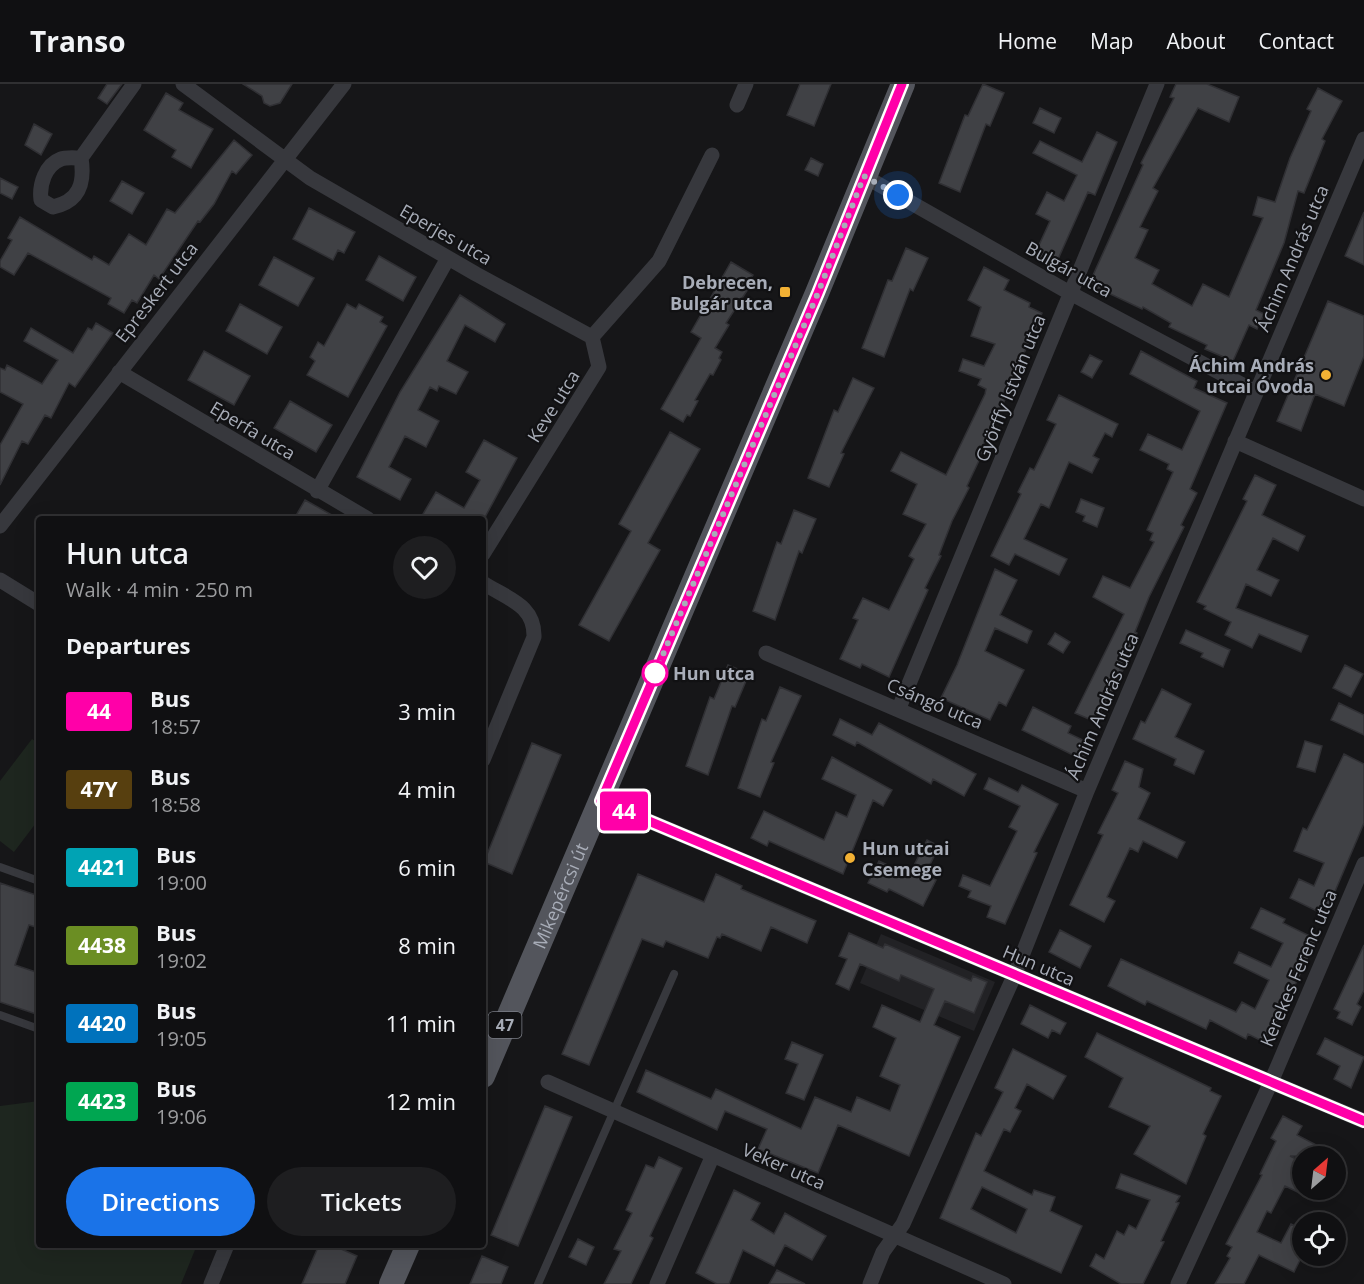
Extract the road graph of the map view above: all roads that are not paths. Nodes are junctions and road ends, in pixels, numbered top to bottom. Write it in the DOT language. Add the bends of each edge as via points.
graph roads {
  1 [pos="134,84"];
  2 [pos="183,84"];
  3 [pos="344,84"];
  4 [pos="746,84"];
  5 [pos="903,84"];
  6 [pos="1157,84"];
  7 [pos="736,105"];
  8 [pos="1364,139"];
  9 [pos="712,155"];
  10 [pos="81,158"];
  11 [pos="285,158"];
  12 [pos="864,176"];
  13 [pos="448,258"];
  14 [pos="1070,293"];
  15 [pos="592,337"];
  16 [pos="118,372"];
  17 [pos="1256,392"];
  18 [pos="1235,441"];
  19 [pos="317,491"];
  20 [pos="1364,499"];
  21 [pos="363,516"];
  22 [pos="0,526"];
  23 [pos="486,549"];
  24 [pos="0,580"];
  25 [pos="486,585"];
  26 [pos="36,602"];
  27 [pos="766,653"];
  28 [pos="899,708"];
  29 [pos="486,753"];
  30 [pos="1087,790"];
  31 [pos="601,801"];
  32 [pos="1364,864"];
  33 [pos="0,867"];
  34 [pos="36,879"];
  35 [pos="674,974"];
  36 [pos="1014,976"];
  37 [pos="0,1015"];
  38 [pos="36,1028"];
  39 [pos="486,1069"];
  40 [pos="548,1082"];
  41 [pos="1271,1082"];
  42 [pos="614,1111"];
  43 [pos="1364,1121"];
  44 [pos="713,1155"];
  45 [pos="894,1236"];
  46 [pos="226,1248"];
  47 [pos="407,1248"];
  48 [pos="211,1284"];
  49 [pos="391,1284"];
  50 [pos="538,1284"];
  51 [pos="657,1284"];
  52 [pos="870,1284"];
  53 [pos="1004,1284"];
  54 [pos="1178,1284"];
  1 -- 10 [label="street"];
  2 -- 11 [label="street, Eperjes utca"];
  3 -- 11 [label="street, Epreskert utca"];
  4 -- 7 [label="street"];
  5 -- 12 [label="main road, Mikepércsi út / 47"];
  6 -- 14 [label="street, Györffy István utca"];
  8 -- 17 [label="street, Áchim András utca"];
  9 -- 15 [label="street" via="659,261"];
  11 -- 13 [label="street, Eperjes utca" via="310,178"];
  11 -- 16 [label="street, Epreskert utca"];
  12 -- 14 [label="street, Bulgár utca"];
  12 -- 31 [label="main road, Mikepércsi út / 47"];
  13 -- 15 [label="street, Eperjes utca"];
  13 -- 19 [label="street"];
  14 -- 17 [label="street, Bulgár utca"];
  14 -- 28 [label="street, Györffy István utca"];
  15 -- 23 [label="street, Keve utca" via="599,367"];
  16 -- 19 [label="street, Eperfa utca"];
  16 -- 22 [label="street, Epreskert utca"];
  17 -- 18 [label="street, Áchim András utca"];
  18 -- 20 [label="street"];
  18 -- 30 [label="street, Áchim András utca"];
  19 -- 21 [label="street, Eperfa utca"];
  24 -- 26 [label="street"];
  25 -- 29 [label="street" via="529,612 534,623 534,637"];
  27 -- 28 [label="street, Csángó utca"];
  28 -- 30 [label="street, Csángó utca"];
  30 -- 36 [label="street, Áchim András utca"];
  31 -- 36 [label="street, Hun utca"];
  31 -- 39 [label="main road, Mikepércsi út / 47"];
  32 -- 41 [label="street, Kerekes Ferenc utca"];
  33 -- 34 [label="lane"];
  35 -- 42 [label="lane"];
  36 -- 41 [label="street, Hun utca"];
  36 -- 45 [label="street, Áchim András utca" via="903,1224"];
  37 -- 38 [label="lane"];
  40 -- 42 [label="street, Veker utca"];
  41 -- 43 [label="street, Hun utca"];
  41 -- 54 [label="street, Kerekes Ferenc utca"];
  42 -- 44 [label="street, Veker utca"];
  42 -- 50 [label="lane"];
  44 -- 45 [label="street, Veker utca"];
  44 -- 51 [label="street"];
  45 -- 52 [label="street, Áchim András utca"];
  45 -- 53 [label="street, Veker utca"];
  46 -- 48 [label="street"];
  47 -- 49 [label="main road"];
}
